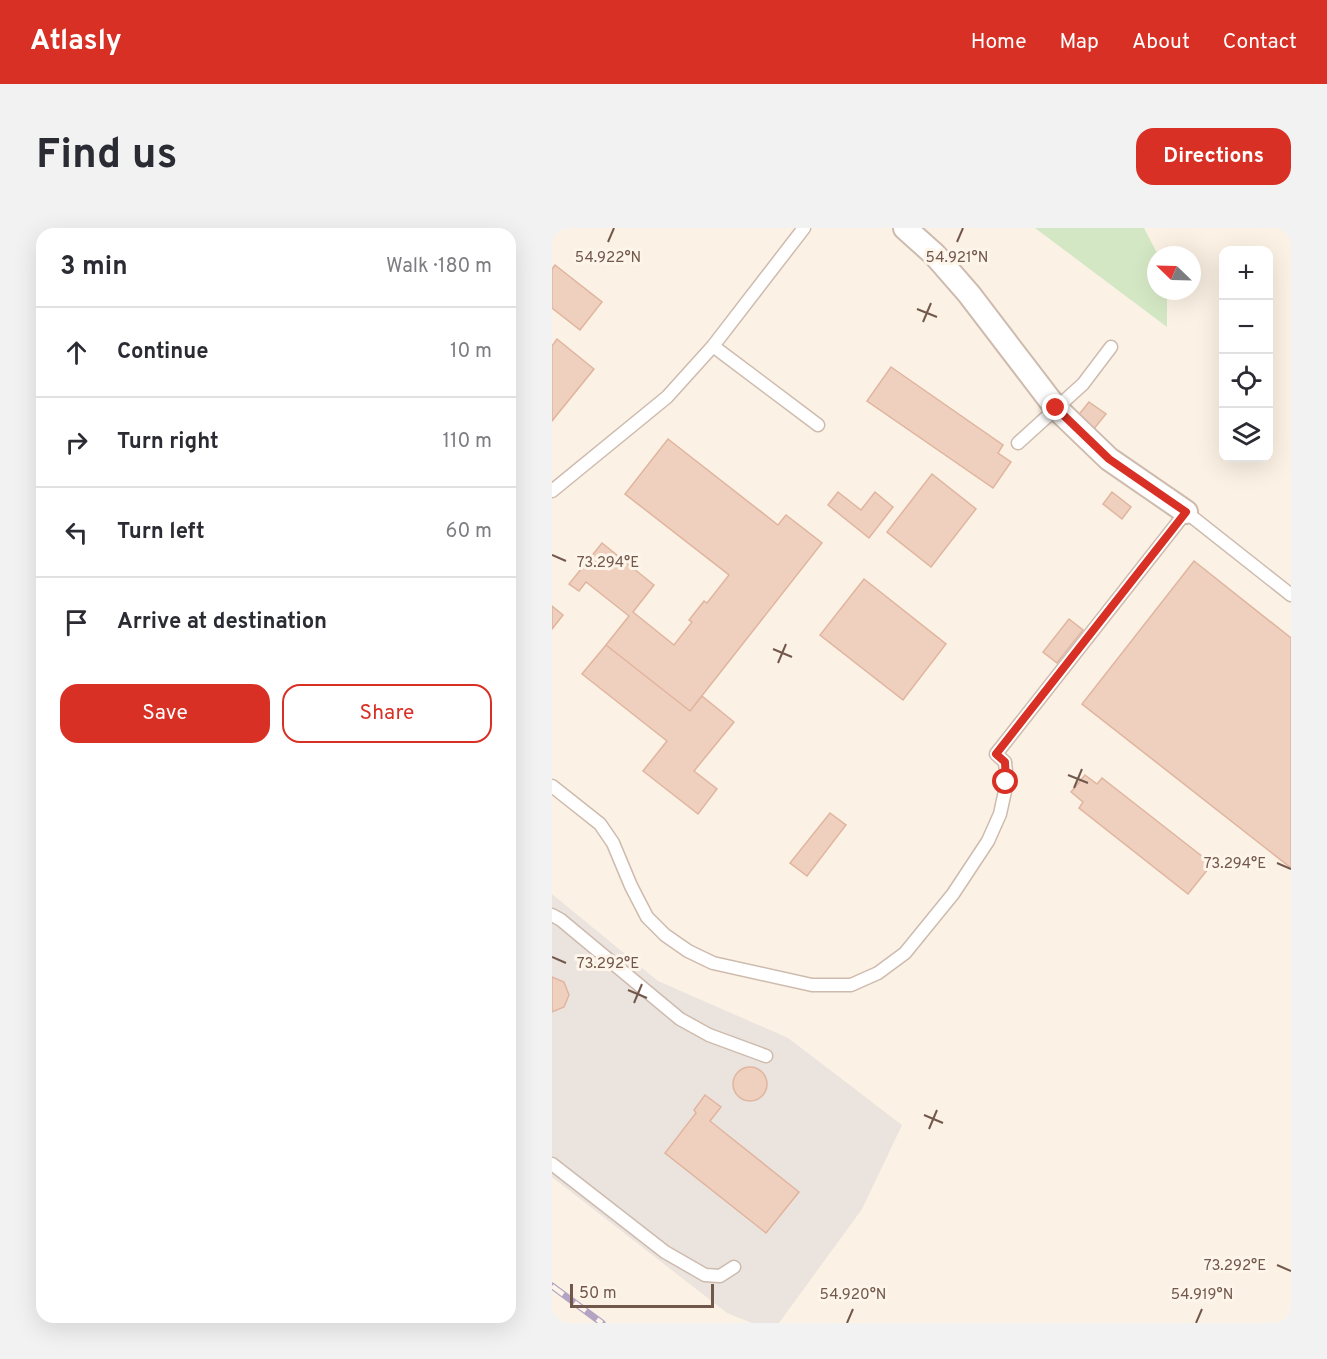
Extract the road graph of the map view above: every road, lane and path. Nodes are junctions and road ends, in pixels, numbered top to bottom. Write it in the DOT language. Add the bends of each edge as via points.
graph roads {
  1 [pos="804,228"];
  2 [pos="905,228"];
  3 [pos="713,346"];
  4 [pos="1111,347"];
  5 [pos="1056,408"];
  6 [pos="818,425"];
  7 [pos="1018,443"];
  8 [pos="552,491"];
  9 [pos="1186,512"];
  10 [pos="1291,595"];
  11 [pos="552,786"];
  12 [pos="565,795"];
  13 [pos="552,797"];
  14 [pos="552,915"];
  15 [pos="766,1056"];
  16 [pos="552,1164"];
  17 [pos="734,1266"];
  1 -- 3 [label="lane"];
  2 -- 5 [label="street" via="936,255 969,294"];
  3 -- 6 [label="lane"];
  3 -- 8 [label="lane" via="667,397"];
  4 -- 5 [label="lane" via="1083,384"];
  5 -- 7 [label="lane"];
  5 -- 9 [label="street" via="1109,459"];
  9 -- 10 [label="lane"];
  9 -- 12 [label="lane" via="996,754 1005,762 1006,782 1000,814 988,841 946,903 905,953 878,974 851,985 812,985 713,963 688,951 647,917 613,843 600,824"];
  11 -- 12 [label="lane"];
  12 -- 13 [label="lane"];
  14 -- 15 [label="lane" via="680,1019 709,1035"];
  16 -- 17 [label="lane" via="665,1252 705,1275 720,1276"];
}
